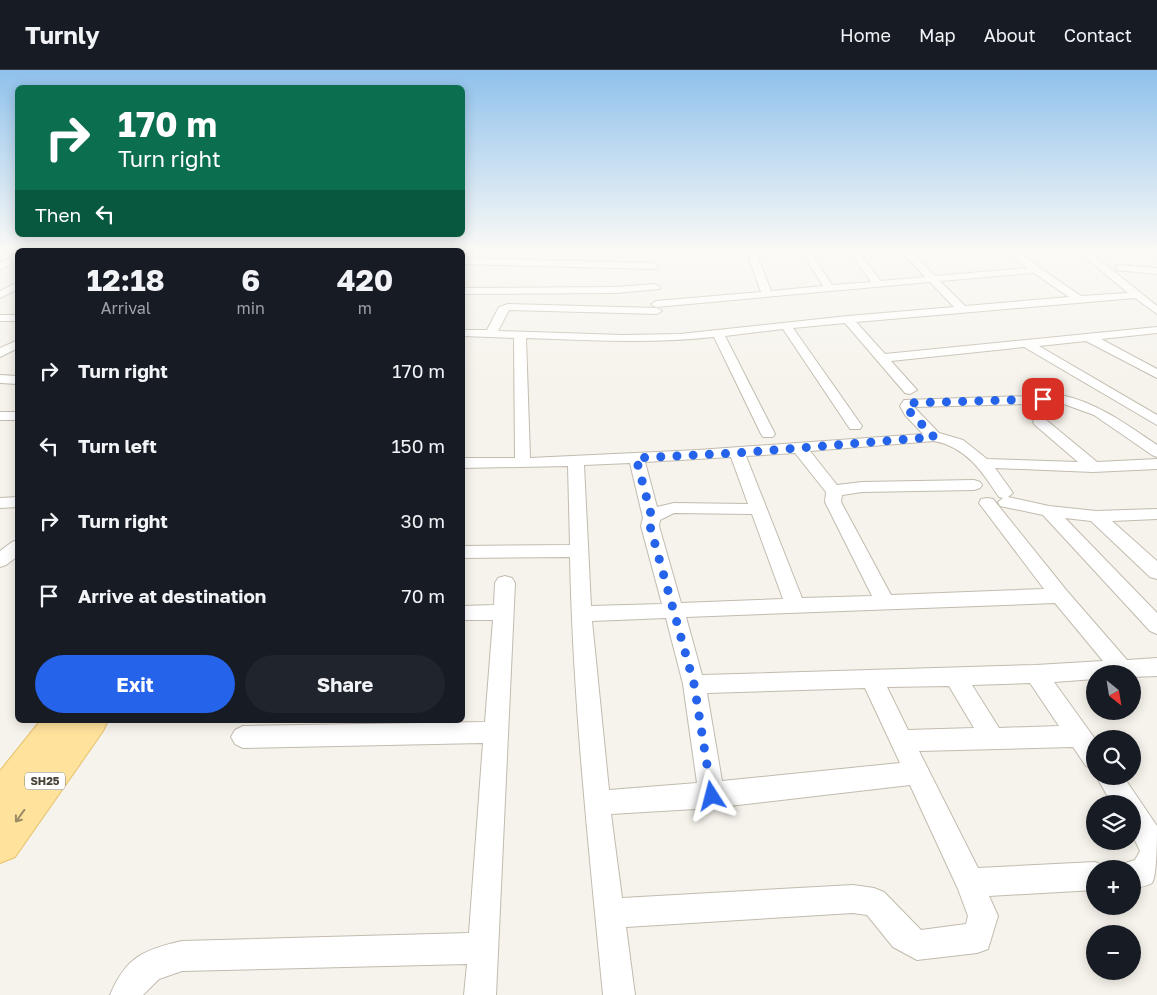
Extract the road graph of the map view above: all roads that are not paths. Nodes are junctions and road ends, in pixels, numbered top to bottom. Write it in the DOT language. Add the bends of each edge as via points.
graph roads {
  1 [pos="655,295"];
  2 [pos="762,295"];
  3 [pos="948,295"];
  4 [pos="1072,295"];
  5 [pos="1134,295"];
  6 [pos="1136,295"];
  7 [pos="1079,300"];
  8 [pos="0,310"];
  9 [pos="963,310"];
  10 [pos="15,311"];
  11 [pos="1157,312"];
  12 [pos="0,318"];
  13 [pos="15,318"];
  14 [pos="848,319"];
  15 [pos="658,320"];
  16 [pos="786,326"];
  17 [pos="1157,330"];
  18 [pos="465,333"];
  19 [pos="490,334"];
  20 [pos="718,334"];
  21 [pos="520,335"];
  22 [pos="1088,337"];
  23 [pos="1026,343"];
  24 [pos="15,346"];
  25 [pos="0,353"];
  26 [pos="882,358"];
  27 [pos="1157,374"];
  28 [pos="0,379"];
  29 [pos="15,380"];
  30 [pos="910,390"];
  31 [pos="0,416"];
  32 [pos="15,416"];
  33 [pos="1155,418"];
  34 [pos="1040,422"];
  35 [pos="854,426"];
  36 [pos="768,434"];
  37 [pos="934,437"];
  38 [pos="799,448"];
  39 [pos="1157,452"];
  40 [pos="737,453"];
  41 [pos="636,458"];
  42 [pos="576,461"];
  43 [pos="465,463"];
  44 [pos="523,463"];
  45 [pos="983,463"];
  46 [pos="1157,464"];
  47 [pos="1093,467"];
  48 [pos="974,485"];
  49 [pos="834,492"];
  50 [pos="1006,497"];
  51 [pos="15,502"];
  52 [pos="0,503"];
  53 [pos="986,503"];
  54 [pos="759,509"];
  55 [pos="1049,511"];
  56 [pos="1157,514"];
  57 [pos="1096,516"];
  58 [pos="652,518"];
  59 [pos="15,548"];
  60 [pos="579,551"];
  61 [pos="465,552"];
  62 [pos="0,561"];
  63 [pos="1157,572"];
  64 [pos="505,583"];
  65 [pos="1060,596"];
  66 [pos="885,602"];
  67 [pos="795,606"];
  68 [pos="674,610"];
  69 [pos="503,612"];
  70 [pos="465,613"];
  71 [pos="581,614"];
  72 [pos="1157,626"];
  73 [pos="1118,665"];
  74 [pos="1141,667"];
  75 [pos="1157,667"];
  76 [pos="1086,670"];
  77 [pos="1036,674"];
  78 [pos="956,677"];
  79 [pos="872,680"];
  80 [pos="694,684"];
  81 [pos="61,723"];
  82 [pos="88,723"];
  83 [pos="496,732"];
  84 [pos="1080,736"];
  85 [pos="243,737"];
  86 [pos="992,738"];
  87 [pos="901,741"];
  88 [pos="1086,745"];
  89 [pos="916,772"];
  90 [pos="712,796"];
  91 [pos="0,802"];
  92 [pos="597,802"];
  93 [pos="1141,824"];
  94 [pos="0,842"];
  95 [pos="1141,873"];
  96 [pos="1086,877"];
  97 [pos="970,883"];
  98 [pos="611,913"];
  99 [pos="482,948"];
  100 [pos="126,995"];
  101 [pos="480,995"];
  102 [pos="619,995"];
  1 -- 15 [label="street"];
  2 -- 15 [label="street"];
  3 -- 9 [label="street"];
  4 -- 7 [label="street"];
  5 -- 7 [label="street"];
  6 -- 11 [label="street"];
  7 -- 9 [label="street"];
  8 -- 10 [label="street"];
  9 -- 14 [label="street"];
  12 -- 13 [label="street"];
  14 -- 16 [label="street"];
  14 -- 26 [label="street"];
  15 -- 19 [label="street" via="508,308 503,309"];
  15 -- 20 [label="street"];
  15 -- 21 [label="street"];
  16 -- 20 [label="street"];
  16 -- 35 [label="street"];
  17 -- 22 [label="street"];
  18 -- 19 [label="street"];
  19 -- 21 [label="street"];
  20 -- 36 [label="street"];
  21 -- 44 [label="street"];
  22 -- 23 [label="street"];
  22 -- 27 [label="street"];
  23 -- 26 [label="street"];
  23 -- 33 [label="street"];
  24 -- 25 [label="street"];
  26 -- 30 [label="street"];
  28 -- 29 [label="street"];
  31 -- 32 [label="street"];
  34 -- 47 [label="street"];
  37 -- 38 [label="street"];
  37 -- 39 [label="street" via="910,412 909,403 1061,398 1091,408"];
  37 -- 45 [label="street" via="959,442"];
  38 -- 40 [label="street"];
  38 -- 49 [label="street"];
  40 -- 41 [label="street"];
  40 -- 54 [label="street"];
  41 -- 42 [label="street"];
  41 -- 58 [label="street"];
  42 -- 44 [label="street"];
  42 -- 60 [label="street"];
  43 -- 44 [label="street"];
  45 -- 47 [label="street"];
  45 -- 50 [label="street"];
  46 -- 47 [label="street"];
  48 -- 49 [label="street" via="862,486"];
  48 -- 50 [label="street" via="990,485"];
  48 -- 53 [label="street" via="972,494"];
  49 -- 66 [label="street" via="833,502"];
  50 -- 53 [label="street" via="999,504"];
  50 -- 55 [label="street"];
  51 -- 52 [label="street"];
  53 -- 65 [label="street"];
  54 -- 58 [label="street" via="674,508"];
  54 -- 67 [label="street"];
  55 -- 57 [label="street"];
  55 -- 72 [label="street"];
  56 -- 57 [label="street"];
  57 -- 63 [label="street"];
  58 -- 68 [label="street" via="650,526"];
  59 -- 62 [label="street"];
  60 -- 61 [label="street"];
  60 -- 71 [label="street"];
  64 -- 69 [label="street"];
  65 -- 66 [label="street"];
  65 -- 73 [label="street"];
  66 -- 67 [label="street"];
  67 -- 68 [label="street"];
  68 -- 71 [label="street"];
  68 -- 80 [label="street"];
  69 -- 70 [label="street"];
  69 -- 83 [label="street"];
  71 -- 92 [label="street"];
  74 -- 75 [label="street"];
  76 -- 77 [label="street"];
  77 -- 78 [label="street"];
  77 -- 84 [label="street"];
  78 -- 79 [label="street"];
  78 -- 86 [label="street"];
  79 -- 80 [label="street"];
  79 -- 87 [label="street"];
  80 -- 90 [label="street"];
  81 -- 91 [label="main road, SH25"];
  82 -- 94 [label="main road, SH25, one-way"];
  83 -- 85 [label="street"];
  83 -- 99 [label="street"];
  84 -- 86 [label="street"];
  84 -- 88 [label="street"];
  86 -- 87 [label="street"];
  87 -- 89 [label="street"];
  89 -- 90 [label="street" via="831,785"];
  89 -- 97 [label="street"];
  90 -- 92 [label="street"];
  92 -- 98 [label="street"];
  93 -- 95 [label="street" via="1154,853"];
  96 -- 97 [label="street"];
  97 -- 98 [label="street" via="983,916 977,938 933,944 917,945 904,936 874,902 854,899"];
  98 -- 102 [label="street"];
  99 -- 100 [label="street" via="182,956 154,963 133,980"];
  99 -- 101 [label="street"];
}
